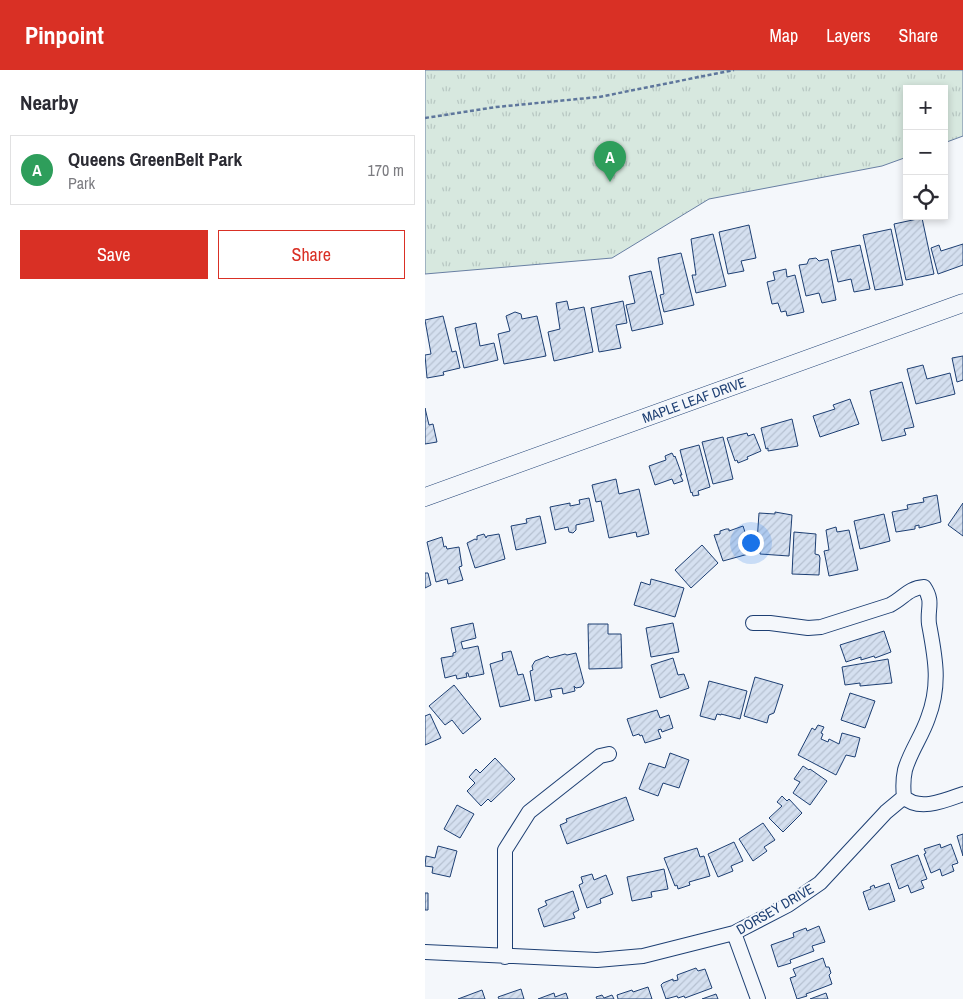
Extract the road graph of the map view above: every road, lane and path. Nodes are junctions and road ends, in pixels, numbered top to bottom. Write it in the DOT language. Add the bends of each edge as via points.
graph roads {
  1 [pos="734,70"];
  2 [pos="425,118"];
  3 [pos="963,303"];
  4 [pos="425,497"];
  5 [pos="753,623"];
  6 [pos="609,754"];
  7 [pos="963,794"];
  8 [pos="904,797"];
  9 [pos="734,933"];
  10 [pos="425,952"];
  11 [pos="505,957"];
  12 [pos="758,999"];
  1 -- 2 [label="path" via="599,97"];
  3 -- 4 [label="street, MAPLE LEAF DRIVE"];
  5 -- 8 [label="street" via="821,627 890,605 915,588 924,587 931,602 929,620 937,677 929,717 905,771"];
  6 -- 11 [label="street" via="599,756 529,812 505,850"];
  7 -- 8 [label="street" via="927,804 909,802"];
  8 -- 9 [label="street, DORSEY DRIVE" via="885,812 820,883 788,905"];
  9 -- 11 [label="street, DORSEY DRIVE" via="619,959"];
  9 -- 12 [label="street"];
  10 -- 11 [label="street, DORSEY DRIVE"];
}
